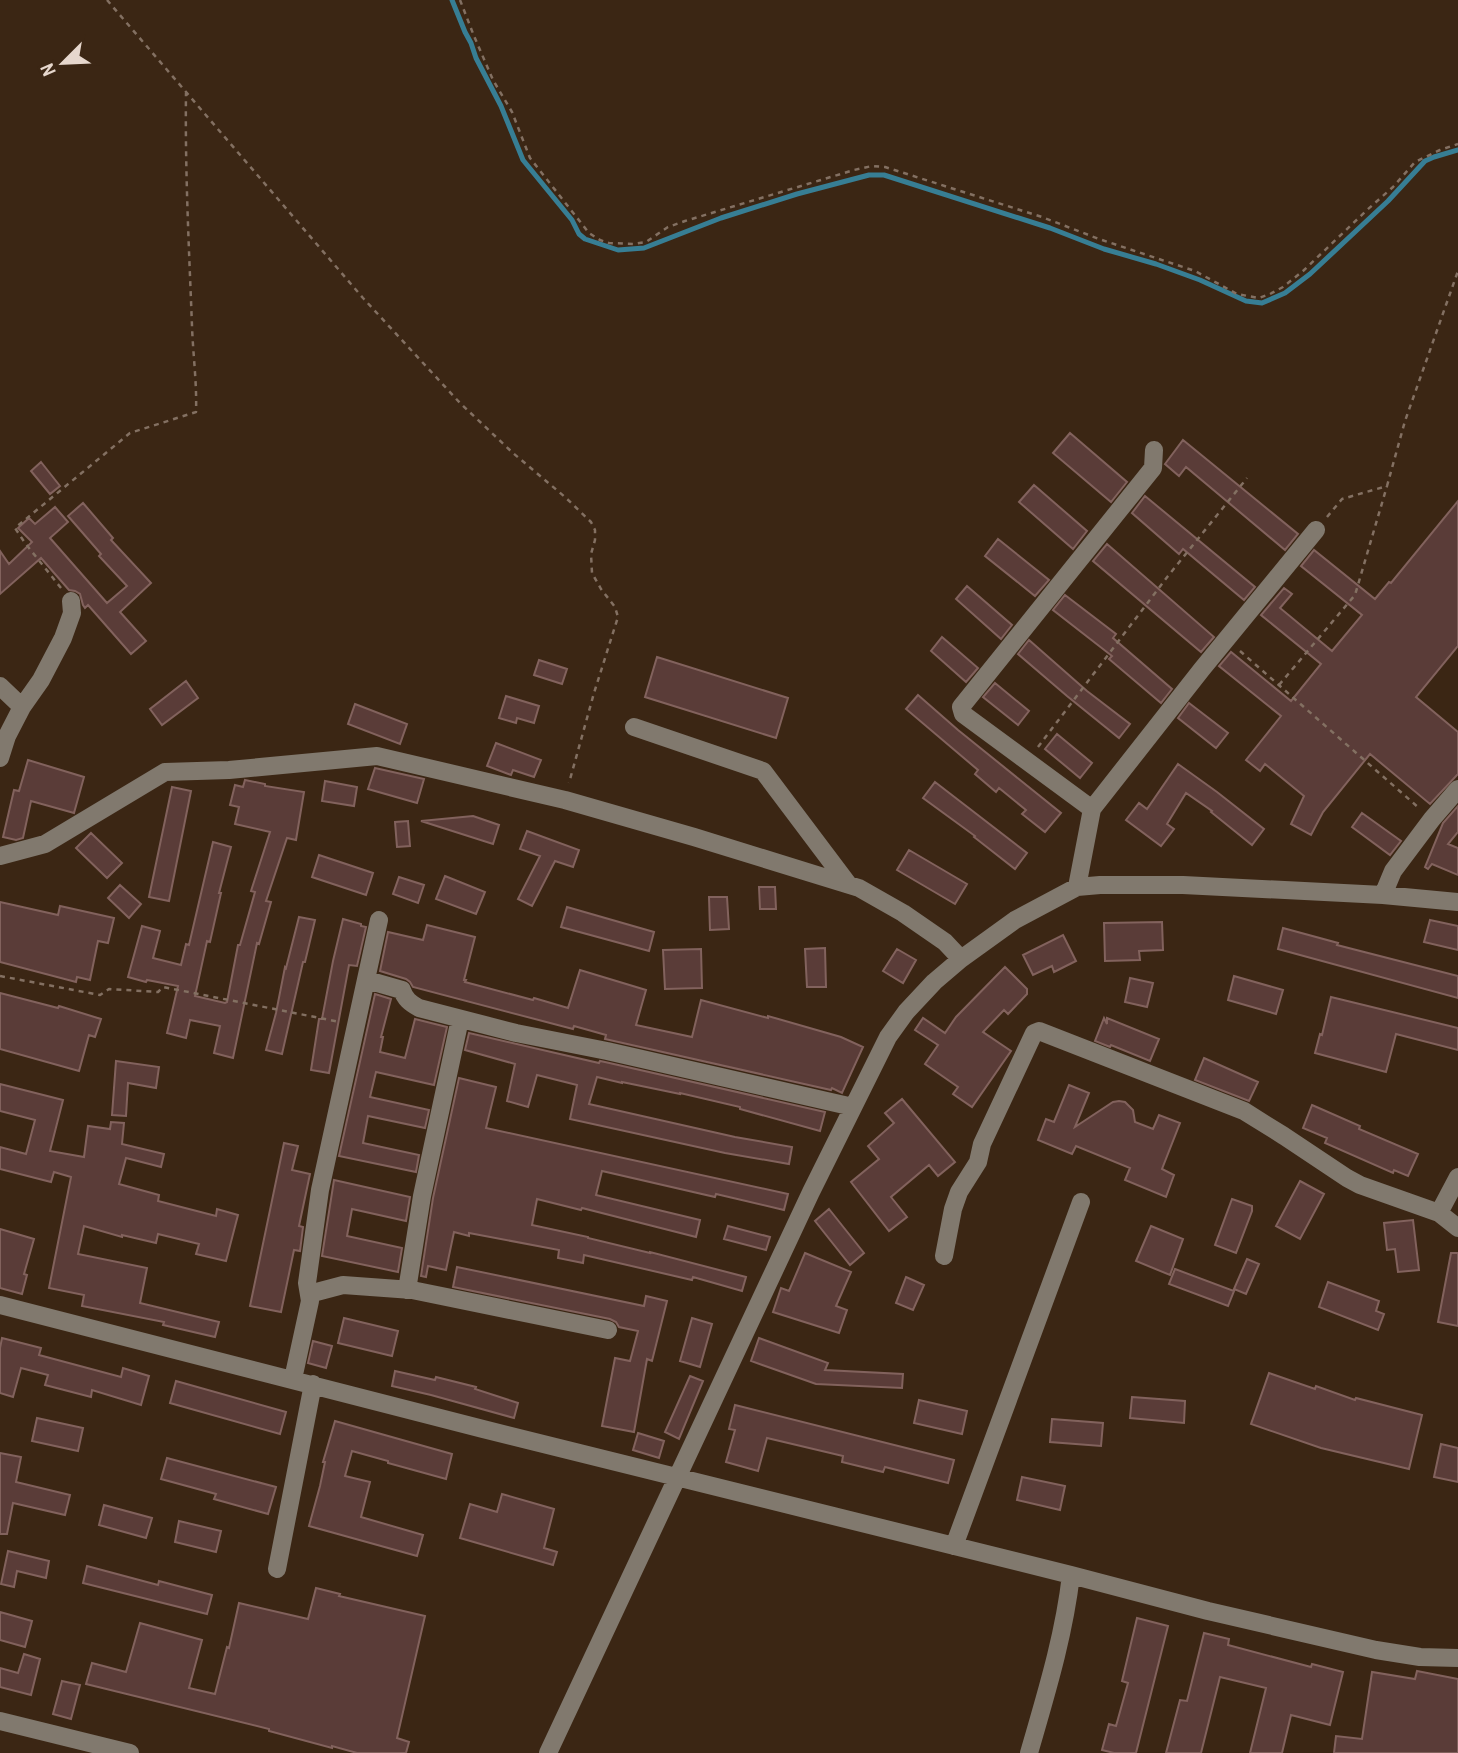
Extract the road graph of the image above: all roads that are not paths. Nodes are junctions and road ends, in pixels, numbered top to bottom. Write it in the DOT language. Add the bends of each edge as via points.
graph roads {
  1 [pos="1154,450"];
  2 [pos="1316,530"];
  3 [pos="71,601"];
  4 [pos="0,686"];
  5 [pos="22,707"];
  6 [pos="634,727"];
  7 [pos="0,758"];
  8 [pos="1458,789"];
  9 [pos="1092,809"];
  10 [pos="0,856"];
  11 [pos="848,884"];
  12 [pos="1077,887"];
  13 [pos="1383,895"];
  14 [pos="1458,902"];
  15 [pos="379,920"];
  16 [pos="961,959"];
  17 [pos="367,980"];
  18 [pos="460,1019"];
  19 [pos="853,1107"];
  20 [pos="1458,1177"];
  21 [pos="1081,1202"];
  22 [pos="1439,1213"];
  23 [pos="1458,1228"];
  24 [pos="944,1255"];
  25 [pos="407,1290"];
  26 [pos="309,1294"];
  27 [pos="0,1305"];
  28 [pos="608,1330"];
  29 [pos="293,1379"];
  30 [pos="313,1384"];
  31 [pos="678,1477"];
  32 [pos="954,1546"];
  33 [pos="277,1569"];
  34 [pos="1071,1575"];
  35 [pos="1458,1642"];
  36 [pos="1420,1657"];
  37 [pos="1458,1658"];
  38 [pos="0,1721"];
  39 [pos="130,1753"];
  40 [pos="548,1753"];
  41 [pos="1030,1753"];
  1 -- 9 [label="street" via="1153,468 961,707 963,714"];
  2 -- 9 [label="street"];
  3 -- 5 [label="street" via="72,613 63,638"];
  4 -- 5 [label="street"];
  5 -- 7 [label="street"];
  6 -- 11 [label="street" via="763,771"];
  8 -- 13 [label="street" via="1393,871"];
  9 -- 12 [label="street"];
  10 -- 11 [label="street" via="45,844 165,772 377,756 565,800"];
  11 -- 16 [label="street" via="904,913"];
  12 -- 13 [label="street" via="1154,884"];
  12 -- 16 [label="street" via="1015,920"];
  13 -- 14 [label="street"];
  15 -- 17 [label="street"];
  16 -- 19 [label="street" via="906,1012 888,1037"];
  17 -- 18 [label="street" via="402,990 419,1008"];
  17 -- 26 [label="street" via="320,1190"];
  18 -- 19 [label="street"];
  18 -- 25 [label="street"];
  19 -- 31 [label="street"];
  20 -- 22 [label="street"];
  21 -- 32 [label="street"];
  22 -- 23 [label="street"];
  22 -- 24 [label="street" via="1360,1185 1244,1111 1039,1031 1034,1033 982,1144 978,1162 959,1192"];
  25 -- 26 [label="street" via="343,1285"];
  25 -- 28 [label="street"];
  26 -- 29 [label="street"];
  27 -- 29 [label="street"];
  29 -- 30 [label="street"];
  30 -- 31 [label="street"];
  30 -- 33 [label="street"];
  31 -- 32 [label="street"];
  31 -- 40 [label="street"];
  32 -- 34 [label="street"];
  34 -- 36 [label="street" via="1247,1620"];
  34 -- 41 [label="street" via="1054,1666"];
  35 -- 36 [label="street"];
  36 -- 37 [label="street"];
  38 -- 39 [label="street"];
}
